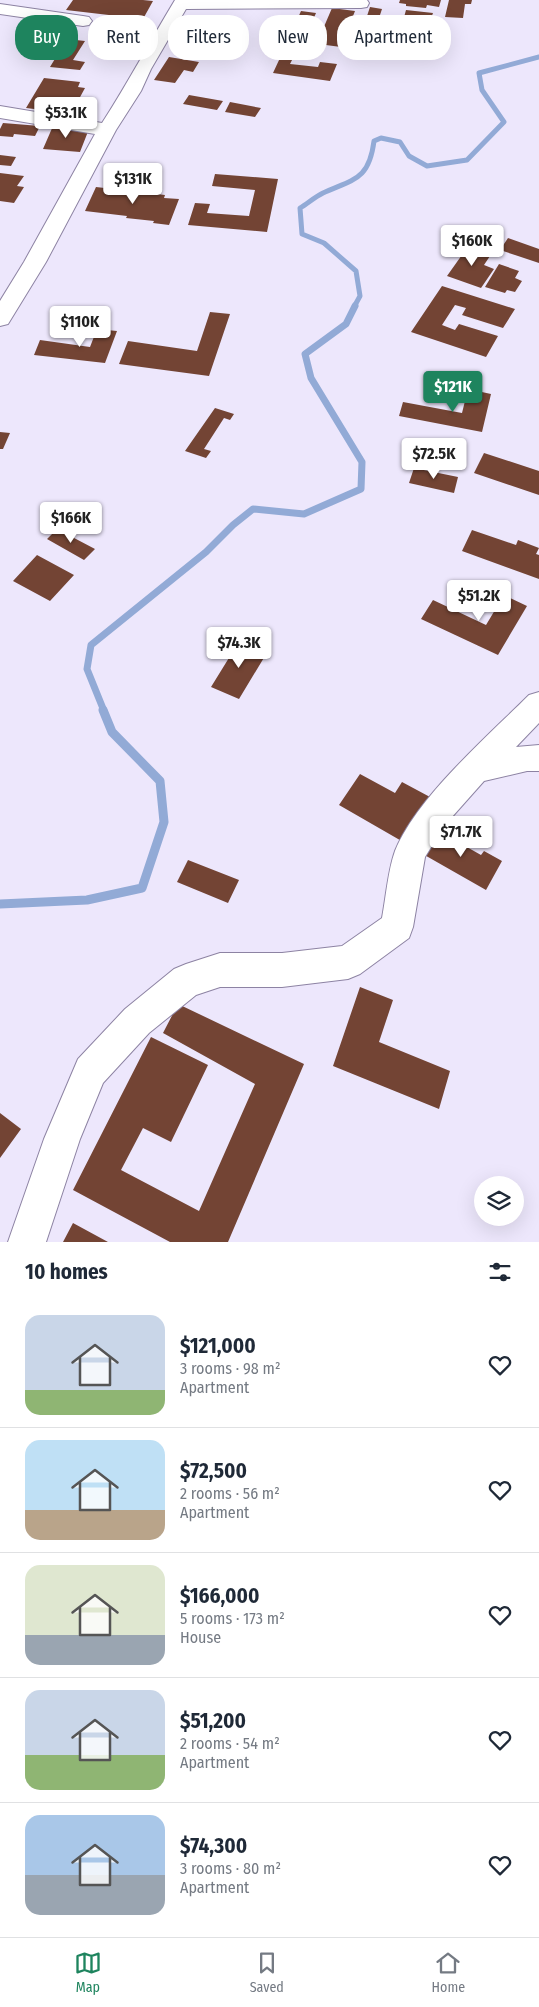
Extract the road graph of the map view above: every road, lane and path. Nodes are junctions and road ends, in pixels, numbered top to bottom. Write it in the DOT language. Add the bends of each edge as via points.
graph roads {
  1 [pos="182,2"];
  2 [pos="362,2"];
  3 [pos="0,9"];
  4 [pos="83,21"];
  5 [pos="0,112"];
  6 [pos="108,130"];
  7 [pos="0,319"];
  8 [pos="539,704"];
  9 [pos="539,758"];
  10 [pos="475,769"];
  11 [pos="27,1242"];
  1 -- 2 [label="street"];
  1 -- 6 [label="street"];
  3 -- 4 [label="street"];
  5 -- 6 [label="street"];
  6 -- 7 [label="street"];
  8 -- 10 [label="street"];
  9 -- 10 [label="street"];
  10 -- 11 [label="street" via="433,816 410,852 397,927 348,962 282,970 220,970 186,981 137,1020 90,1071 62,1139"];
}
